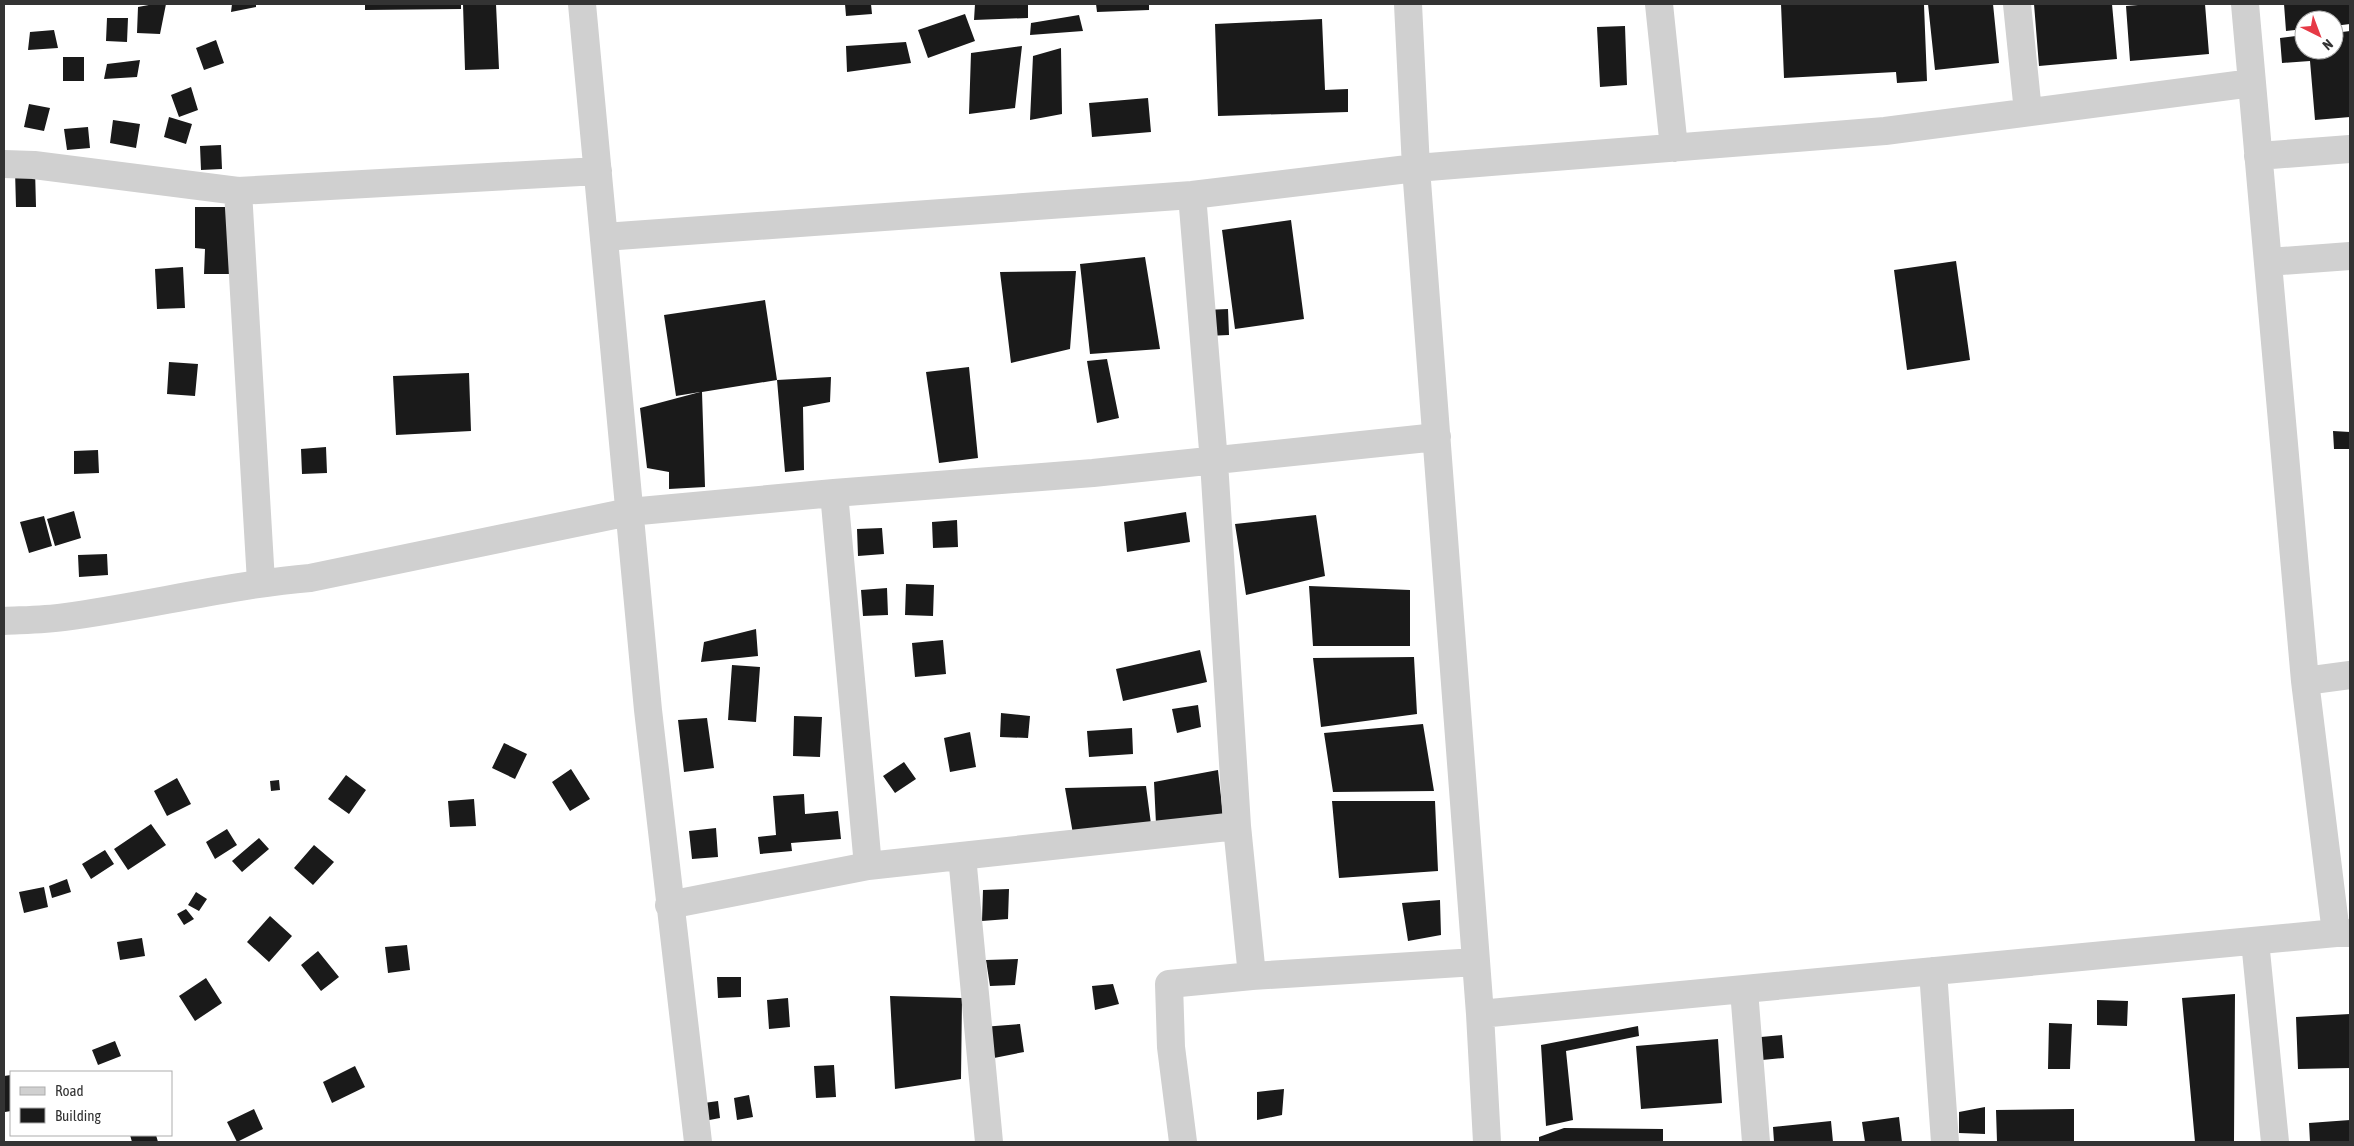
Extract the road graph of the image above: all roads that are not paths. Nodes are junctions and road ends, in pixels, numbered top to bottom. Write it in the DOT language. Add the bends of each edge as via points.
graph roads {
  1 [pos="582,4"];
  2 [pos="1408,4"];
  3 [pos="1659,4"];
  4 [pos="2017,4"];
  5 [pos="2244,4"];
  6 [pos="2252,83"];
  7 [pos="2028,112"];
  8 [pos="1674,148"];
  9 [pos="2350,149"];
  10 [pos="2258,156"];
  11 [pos="4,164"];
  12 [pos="1416,168"];
  13 [pos="598,171"];
  14 [pos="238,190"];
  15 [pos="1192,195"];
  16 [pos="604,236"];
  17 [pos="2350,256"];
  18 [pos="2268,262"];
  19 [pos="1437,437"];
  20 [pos="1214,462"];
  21 [pos="834,493"];
  22 [pos="630,512"];
  23 [pos="261,582"];
  24 [pos="4,621"];
  25 [pos="2350,675"];
  26 [pos="2306,681"];
  27 [pos="1237,826"];
  28 [pos="962,856"];
  29 [pos="868,866"];
  30 [pos="669,905"];
  31 [pos="2343,933"];
  32 [pos="2255,941"];
  33 [pos="1476,962"];
  34 [pos="1933,971"];
  35 [pos="1252,976"];
  36 [pos="1744,990"];
  37 [pos="1480,1014"];
  38 [pos="698,1142"];
  39 [pos="988,1142"];
  40 [pos="1182,1142"];
  41 [pos="1487,1142"];
  42 [pos="1756,1142"];
  43 [pos="1945,1142"];
  44 [pos="2276,1142"];
  1 -- 13 [label="street"];
  2 -- 12 [label="street"];
  3 -- 8 [label="street"];
  4 -- 7 [label="street"];
  5 -- 6 [label="street"];
  6 -- 7 [label="street"];
  6 -- 10 [label="street"];
  7 -- 8 [label="street" via="1885,131"];
  8 -- 12 [label="street"];
  9 -- 10 [label="street"];
  10 -- 18 [label="street"];
  11 -- 14 [label="street"];
  12 -- 15 [label="street"];
  12 -- 19 [label="street"];
  13 -- 14 [label="street"];
  13 -- 16 [label="street"];
  14 -- 23 [label="street"];
  15 -- 16 [label="street"];
  15 -- 20 [label="street"];
  16 -- 22 [label="street"];
  17 -- 18 [label="street"];
  18 -- 26 [label="street"];
  19 -- 20 [label="street"];
  19 -- 33 [label="street"];
  20 -- 21 [label="street"];
  20 -- 27 [label="street"];
  21 -- 22 [label="street"];
  21 -- 29 [label="street"];
  22 -- 23 [label="street" via="310,578"];
  22 -- 30 [label="street"];
  23 -- 24 [label="street" via="62,618"];
  25 -- 26 [label="street"];
  26 -- 31 [label="street"];
  27 -- 28 [label="street"];
  27 -- 35 [label="street"];
  28 -- 29 [label="street"];
  28 -- 39 [label="street"];
  29 -- 30 [label="street"];
  30 -- 38 [label="street"];
  31 -- 32 [label="street"];
  32 -- 34 [label="street"];
  32 -- 44 [label="street"];
  33 -- 35 [label="street"];
  33 -- 37 [label="street"];
  34 -- 36 [label="street"];
  34 -- 43 [label="street"];
  35 -- 40 [label="street" via="1169,984 1171,1047"];
  36 -- 37 [label="street"];
  36 -- 42 [label="street"];
  37 -- 41 [label="street"];
}
